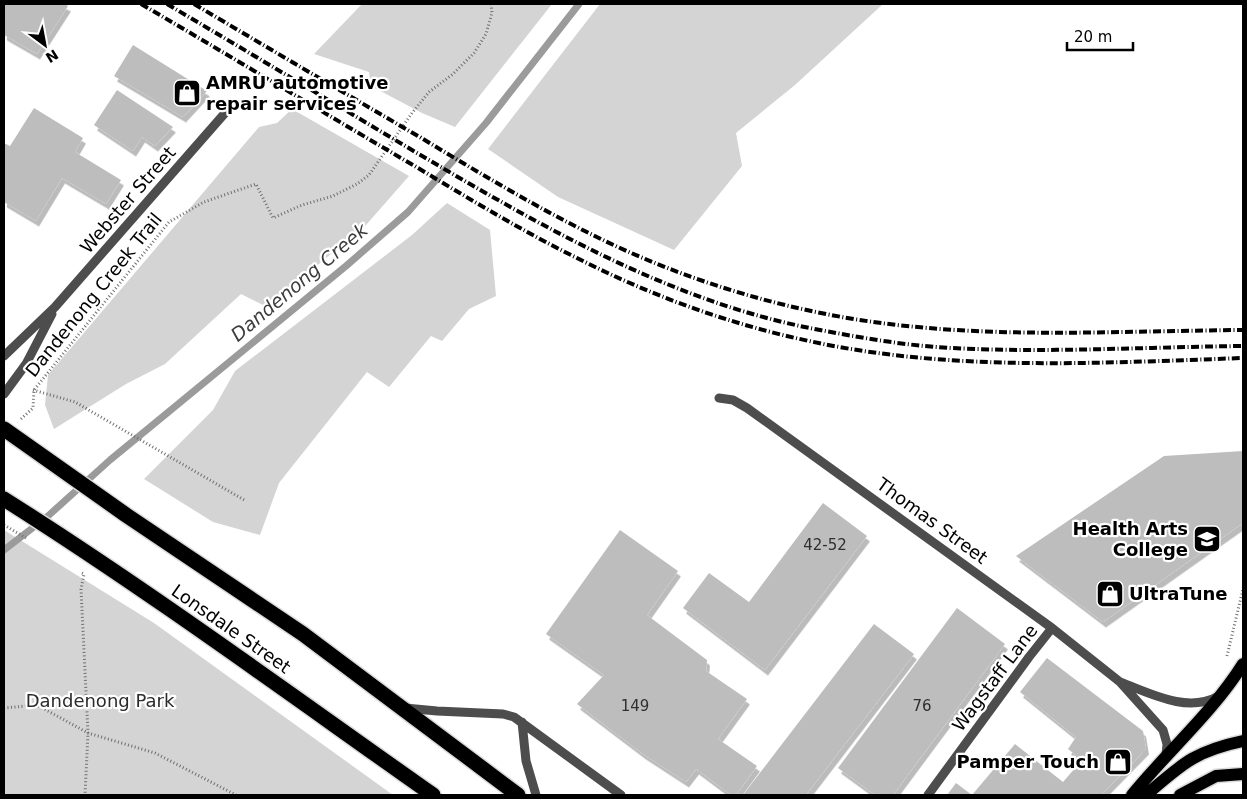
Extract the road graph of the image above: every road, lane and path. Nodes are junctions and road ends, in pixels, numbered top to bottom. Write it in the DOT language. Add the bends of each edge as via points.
graph roads {
  1 [pos="491,4"];
  2 [pos="225,113"];
  3 [pos="55,307"];
  4 [pos="4,356"];
  5 [pos="16,378"];
  6 [pos="34,390"];
  7 [pos="4,394"];
  8 [pos="719,398"];
  9 [pos="6,430"];
  10 [pos="4,499"];
  11 [pos="246,501"];
  12 [pos="79,570"];
  13 [pos="1052,628"];
  14 [pos="1243,664"];
  15 [pos="1120,682"];
  16 [pos="1221,696"];
  17 [pos="400,707"];
  18 [pos="4,708"];
  19 [pos="522,722"];
  20 [pos="88,733"];
  21 [pos="1243,741"];
  22 [pos="1166,756"];
  23 [pos="1243,774"];
  24 [pos="85,795"];
  25 [pos="236,795"];
  26 [pos="433,795"];
  27 [pos="518,795"];
  28 [pos="536,795"];
  29 [pos="622,795"];
  30 [pos="928,795"];
  31 [pos="1132,795"];
  32 [pos="1146,795"];
  33 [pos="1180,795"];
  1 -- 6 [label="path, Dandenong Creek Trail" via="486,34 474,53 429,92 369,175 333,196 273,218 256,184 204,202 169,222"];
  2 -- 3 [label="street, Webster Street"];
  3 -- 4 [label="street, Webster Street"];
  3 -- 5 [label="street, Webster Street"];
  5 -- 6 [label="path"];
  5 -- 7 [label="street, Webster Street"];
  6 -- 9 [label="path, Dandenong Creek Trail" via="33,408"];
  6 -- 11 [label="path" via="75,402"];
  8 -- 13 [label="street, Thomas Street" via="733,400 746,408"];
  9 -- 17 [label="highway, Lonsdale Street" via="303,634"];
  10 -- 26 [label="highway, Lonsdale Street" via="226,647"];
  12 -- 20 [label="path" via="84,574 81,589"];
  13 -- 15 [label="street, Thomas Street"];
  13 -- 30 [label="street, Wagstaff Lane"];
  14 -- 16 [label="main road"];
  15 -- 16 [label="street, Thomas Street" via="1185,704"];
  15 -- 22 [label="street, Thomas Street" via="1162,730 1167,744"];
  16 -- 22 [label="main road"];
  17 -- 19 [label="street" via="503,714"];
  17 -- 27 [label="highway, Lonsdale Street"];
  18 -- 20 [label="path" via="37,705"];
  19 -- 28 [label="street" via="526,761"];
  19 -- 29 [label="street"];
  20 -- 24 [label="path"];
  20 -- 25 [label="path" via="155,753"];
  21 -- 32 [label="main road" via="1198,754"];
  22 -- 31 [label="main road"];
  23 -- 33 [label="main road" via="1216,776"];
}
